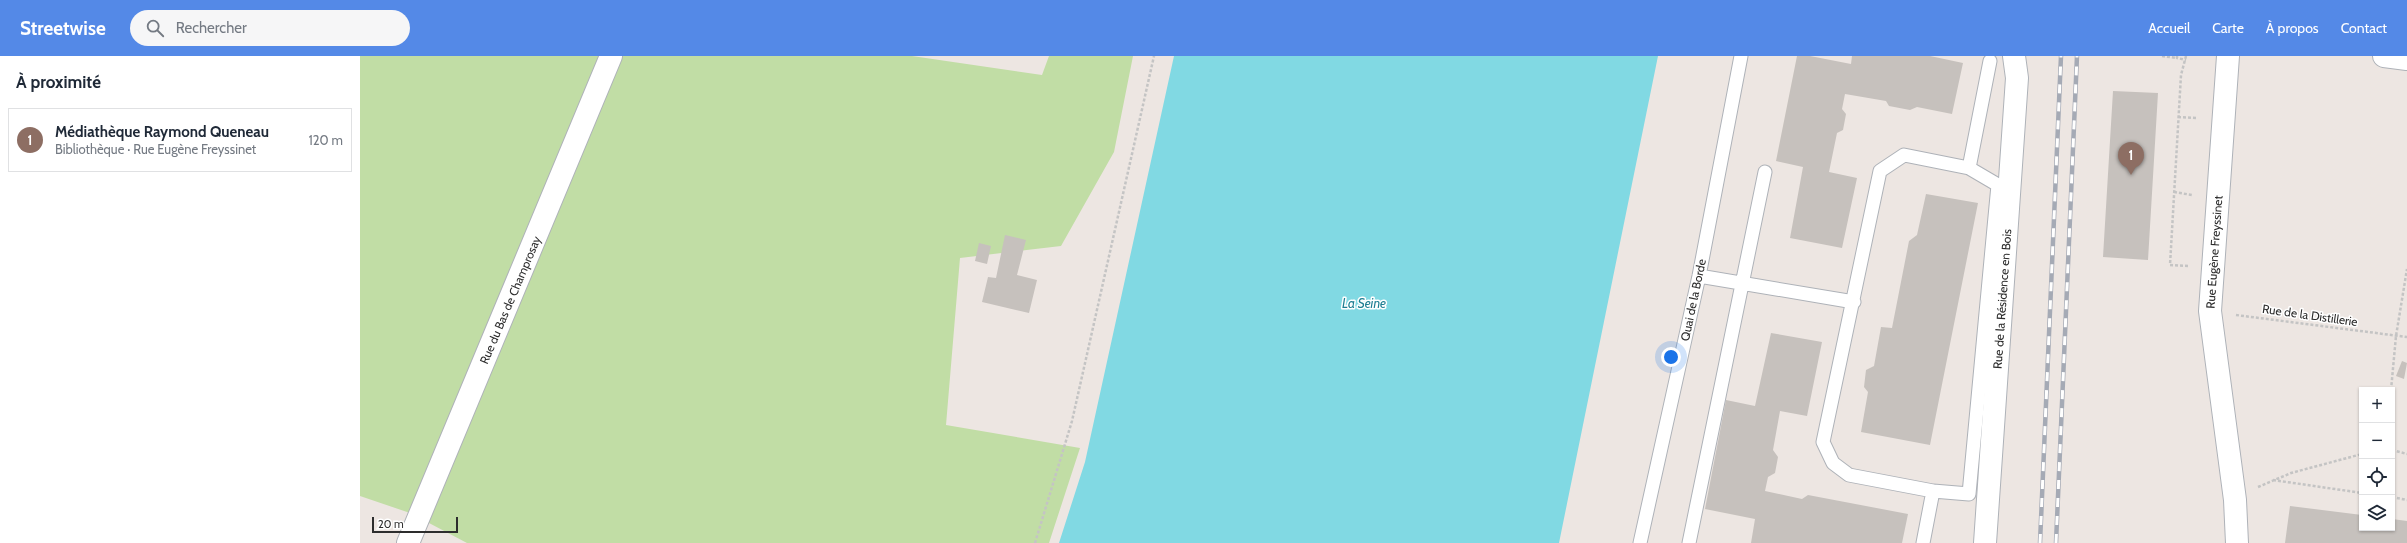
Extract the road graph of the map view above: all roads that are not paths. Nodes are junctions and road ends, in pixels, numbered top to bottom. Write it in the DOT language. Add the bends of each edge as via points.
graph roads {
  1 [pos="611,56"];
  2 [pos="1741,56"];
  3 [pos="2014,56"];
  4 [pos="2228,56"];
  5 [pos="2384,56"];
  6 [pos="2407,59"];
  7 [pos="1990,61"];
  8 [pos="1969,168"];
  9 [pos="1765,172"];
  10 [pos="1699,276"];
  11 [pos="1742,283"];
  12 [pos="1854,302"];
  13 [pos="1933,491"];
  14 [pos="408,543"];
  15 [pos="1640,543"];
  16 [pos="1689,543"];
  17 [pos="1923,543"];
  18 [pos="1985,543"];
  19 [pos="2237,543"];
  1 -- 14 [label="street, Rue du Bas de Champrosay"];
  2 -- 10 [label="lane, Quai de la Borde"];
  3 -- 18 [label="street, Rue de la Résidence en Bois" via="2016,78"];
  4 -- 19 [label="street, Rue Eugène Freyssinet" via="2210,311 2235,500"];
  5 -- 6 [label="street"];
  7 -- 8 [label="lane"];
  8 -- 12 [label="lane" via="1904,155 1880,171"];
  8 -- 13 [label="lane" via="1998,185 1969,494"];
  9 -- 11 [label="lane"];
  10 -- 11 [label="lane"];
  10 -- 15 [label="lane, Quai de la Borde"];
  11 -- 12 [label="lane"];
  11 -- 16 [label="lane"];
  12 -- 13 [label="lane" via="1823,442 1833,463 1849,475"];
  13 -- 17 [label="lane"];
}
